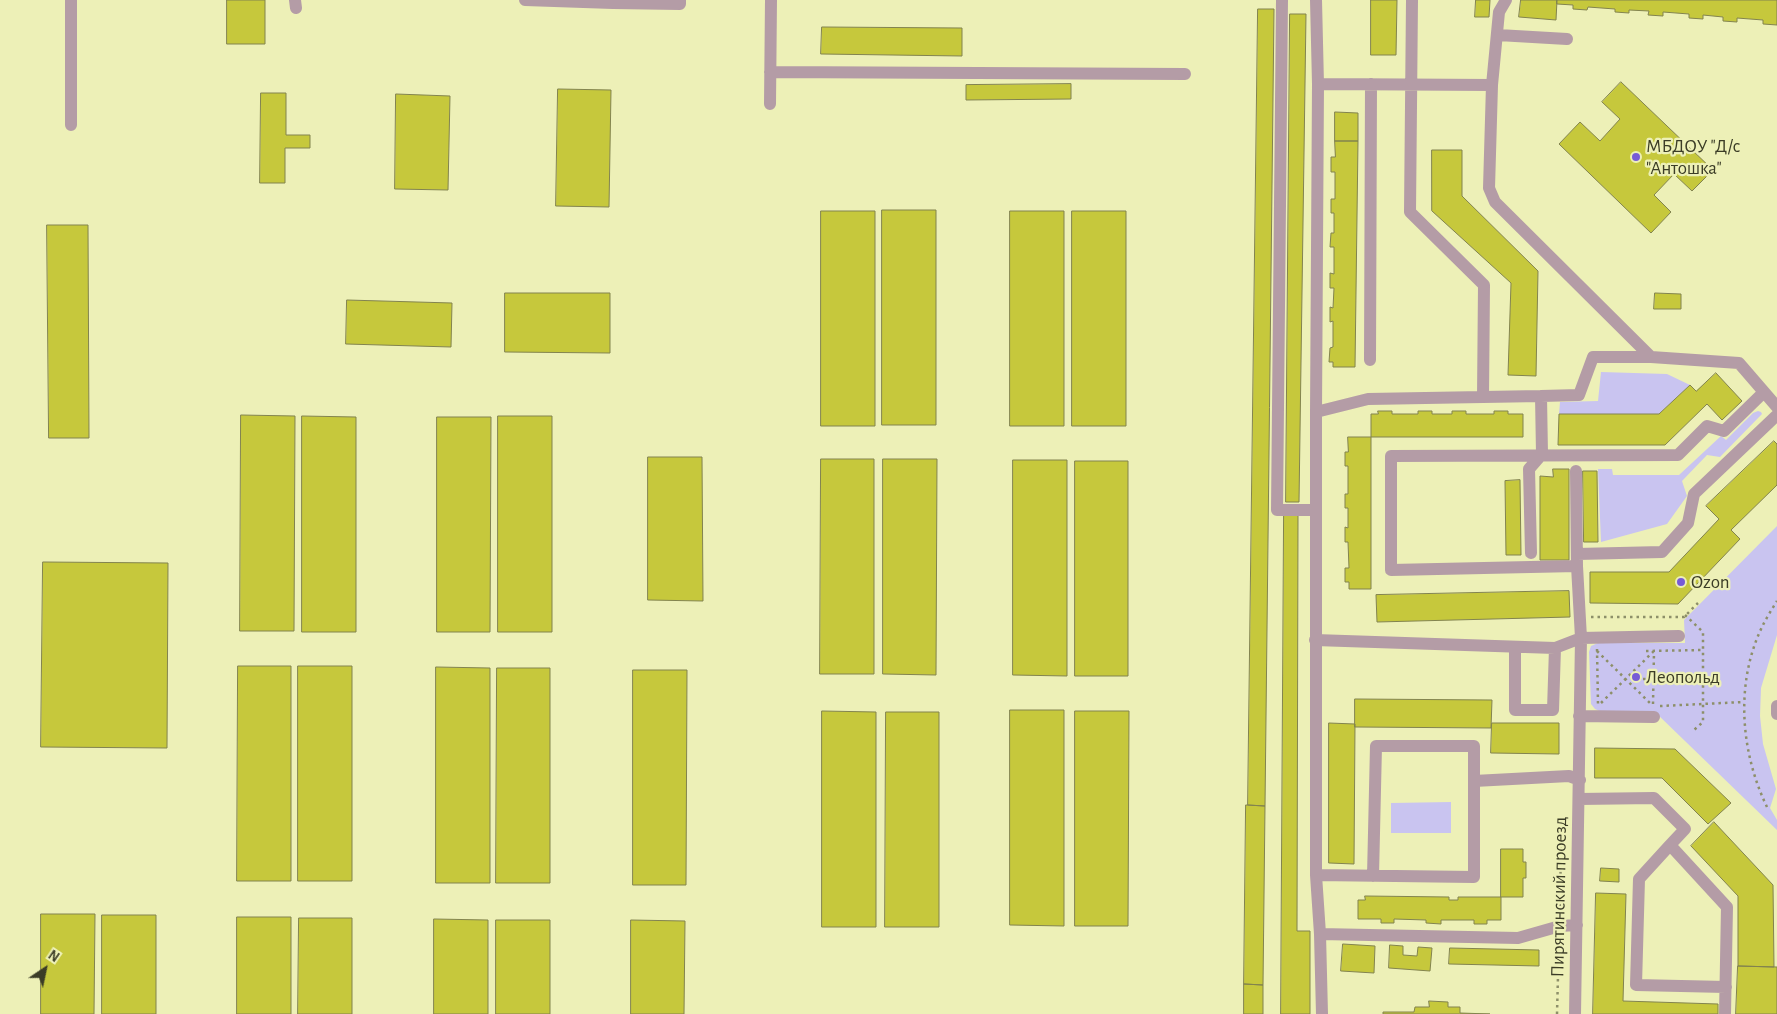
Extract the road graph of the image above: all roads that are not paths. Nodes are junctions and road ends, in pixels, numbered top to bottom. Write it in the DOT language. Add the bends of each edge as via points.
graph roads {
  1 [pos="71,0"];
  2 [pos="525,0"];
  3 [pos="680,0"];
  4 [pos="771,0"];
  5 [pos="1282,0"];
  6 [pos="1316,0"];
  7 [pos="1412,0"];
  8 [pos="1506,0"];
  9 [pos="613,1"];
  10 [pos="1498,35"];
  11 [pos="1568,39"];
  12 [pos="770,72"];
  13 [pos="1185,74"];
  14 [pos="1318,84"];
  15 [pos="1371,84"];
  16 [pos="1411,85"];
  17 [pos="1492,85"];
  18 [pos="770,104"];
  19 [pos="71,125"];
  20 [pos="1651,357"];
  21 [pos="1370,360"];
  22 [pos="1764,392"];
  23 [pos="1541,396"];
  24 [pos="1483,397"];
  25 [pos="1777,407"];
  26 [pos="1316,412"];
  27 [pos="1777,414"];
  28 [pos="1542,454"];
  29 [pos="1576,471"];
  30 [pos="1316,510"];
  31 [pos="1531,553"];
  32 [pos="1577,560"];
  33 [pos="1679,636"];
  34 [pos="1581,638"];
  35 [pos="1315,640"];
  36 [pos="1515,647"];
  37 [pos="1555,648"];
  38 [pos="1777,706"];
  39 [pos="1654,712"];
  40 [pos="1777,714"];
  41 [pos="1579,716"];
  42 [pos="1580,780"];
  43 [pos="1474,781"];
  44 [pos="1580,799"];
  45 [pos="1670,845"];
  46 [pos="1316,875"];
  47 [pos="1373,876"];
  48 [pos="1576,925"];
  49 [pos="1320,934"];
  50 [pos="1726,987"];
  51 [pos="1322,1014"];
  52 [pos="1575,1014"];
  53 [pos="1725,1014"];
  1 -- 19 [label="street"];
  2 -- 9 [label="street"];
  3 -- 9 [label="street" via="680,4"];
  4 -- 12 [label="street"];
  5 -- 30 [label="street" via="1277,510"];
  6 -- 14 [label="street"];
  7 -- 16 [label="street"];
  8 -- 10 [label="street" via="1499,12"];
  10 -- 11 [label="street"];
  10 -- 17 [label="street"];
  12 -- 13 [label="street"];
  12 -- 18 [label="street"];
  14 -- 15 [label="street"];
  14 -- 26 [label="street"];
  15 -- 16 [label="street"];
  15 -- 21 [label="street"];
  16 -- 17 [label="street"];
  16 -- 24 [label="street" via="1410,212 1484,285"];
  17 -- 20 [label="street" via="1489,188 1495,202"];
  20 -- 22 [label="street" via="1739,363"];
  20 -- 23 [label="street" via="1593,357 1579,395"];
  22 -- 25 [label="street"];
  22 -- 28 [label="street" via="1724,431 1708,426 1678,455"];
  23 -- 24 [label="street"];
  23 -- 28 [label="street"];
  24 -- 26 [label="street" via="1368,399"];
  26 -- 30 [label="street"];
  27 -- 32 [label="street" via="1694,494 1688,523 1662,552"];
  28 -- 31 [label="street" via="1529,469"];
  28 -- 32 [label="street" via="1391,456 1391,570"];
  29 -- 32 [label="street, Пирятинский проезд"];
  30 -- 35 [label="street"];
  32 -- 34 [label="street, Пирятинский проезд"];
  33 -- 34 [label="street"];
  34 -- 37 [label="street"];
  34 -- 41 [label="street, Пирятинский проезд"];
  35 -- 36 [label="street"];
  35 -- 46 [label="street"];
  36 -- 37 [label="street"];
  36 -- 37 [label="street" via="1515,710 1553,710"];
  38 -- 40 [label="street"];
  39 -- 41 [label="street" via="1598,711"];
  41 -- 42 [label="street, Пирятинский проезд"];
  42 -- 43 [label="street" via="1569,776"];
  42 -- 44 [label="street, Пирятинский проезд"];
  43 -- 47 [label="street" via="1474,877"];
  43 -- 47 [label="street" via="1474,746 1376,746"];
  44 -- 45 [label="street" via="1654,798 1685,829"];
  44 -- 48 [label="street, Пирятинский проезд"];
  45 -- 50 [label="street" via="1727,908"];
  45 -- 50 [label="street" via="1639,879 1636,985"];
  46 -- 47 [label="street"];
  46 -- 49 [label="street"];
  48 -- 49 [label="street" via="1560,926 1518,938"];
  48 -- 52 [label="street, Пирятинский проезд"];
  49 -- 51 [label="street"];
  50 -- 53 [label="street"];
}
